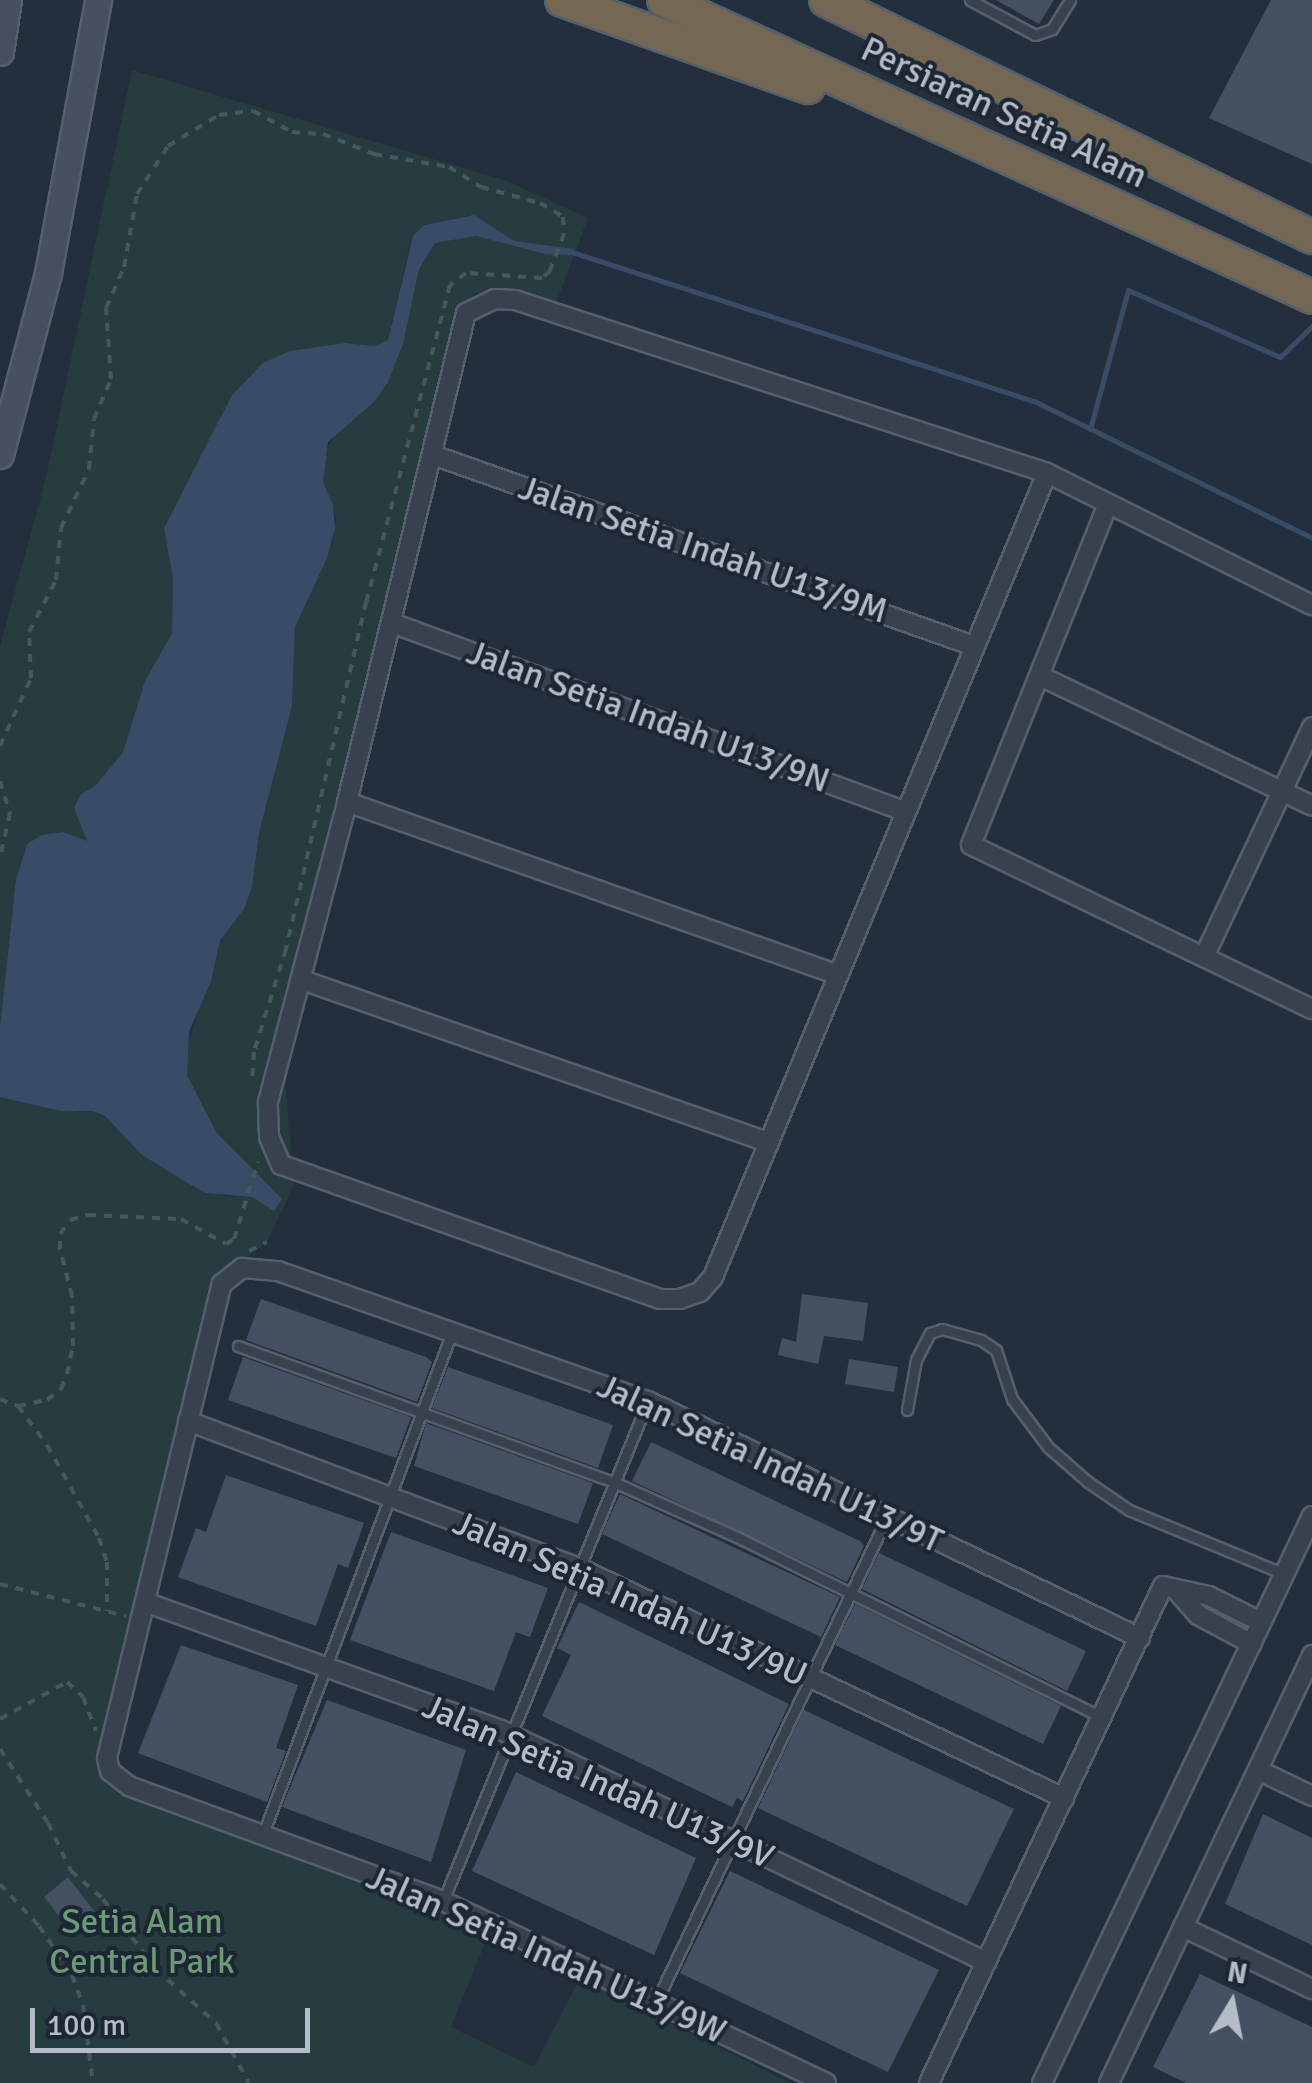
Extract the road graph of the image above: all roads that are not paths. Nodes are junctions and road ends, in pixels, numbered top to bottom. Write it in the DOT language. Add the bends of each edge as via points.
graph roads {
  1 [pos="8,0"];
  2 [pos="98,0"];
  3 [pos="562,0"];
  4 [pos="664,0"];
  5 [pos="826,0"];
  6 [pos="840,0"];
  7 [pos="970,0"];
  8 [pos="1070,0"];
  9 [pos="868,19"];
  10 [pos="0,52"];
  11 [pos="996,153"];
  12 [pos="1312,221"];
  13 [pos="1312,237"];
  14 [pos="1312,297"];
  15 [pos="0,455"];
  16 [pos="433,455"];
  17 [pos="1046,473"];
  18 [pos="1108,504"];
  19 [pos="1312,605"];
  20 [pos="392,623"];
  21 [pos="974,646"];
  22 [pos="1040,676"];
  23 [pos="1312,727"];
  24 [pos="1282,791"];
  25 [pos="347,802"];
  26 [pos="1312,806"];
  27 [pos="904,811"];
  28 [pos="1204,957"];
  29 [pos="836,974"];
  30 [pos="302,980"];
  31 [pos="1312,1008"];
  32 [pos="768,1142"];
  33 [pos="452,1332"];
  34 [pos="238,1346"];
  35 [pos="648,1402"];
  36 [pos="907,1410"];
  37 [pos="421,1412"];
  38 [pos="188,1421"];
  39 [pos="616,1483"];
  40 [pos="390,1496"];
  41 [pos="888,1515"];
  42 [pos="1312,1516"];
  43 [pos="580,1568"];
  44 [pos="1284,1574"];
  45 [pos="850,1592"];
  46 [pos="1178,1592"];
  47 [pos="142,1611"];
  48 [pos="1262,1622"];
  49 [pos="1140,1638"];
  50 [pos="1252,1644"];
  51 [pos="1312,1655"];
  52 [pos="326,1667"];
  53 [pos="810,1677"];
  54 [pos="1102,1717"];
  55 [pos="511,1734"];
  56 [pos="1258,1770"];
  57 [pos="1312,1796"];
  58 [pos="1064,1798"];
  59 [pos="263,1835"];
  60 [pos="733,1841"];
  61 [pos="443,1901"];
  62 [pos="1183,1927"];
  63 [pos="986,1962"];
  64 [pos="1312,1989"];
  65 [pos="656,2002"];
  66 [pos="826,2083"];
  67 [pos="929,2083"];
  68 [pos="1042,2083"];
  69 [pos="1109,2083"];
  1 -- 10 [label="street"];
  2 -- 15 [label="street" via="48,273"];
  3 -- 11 [label="highway"];
  4 -- 11 [label="highway, Persiaran Setia Alam"];
  5 -- 9 [label="highway, Persiaran Setia Alam"];
  6 -- 9 [label="highway"];
  7 -- 8 [label="lane" via="1036,35 1052,29"];
  9 -- 12 [label="highway" via="906,23"];
  9 -- 13 [label="highway, Persiaran Setia Alam"];
  11 -- 14 [label="highway, Persiaran Setia Alam"];
  16 -- 17 [label="street" via="466,313 495,299 515,300"];
  16 -- 20 [label="street"];
  16 -- 21 [label="street, Jalan Setia Indah U13/9M"];
  17 -- 18 [label="street"];
  17 -- 21 [label="street"];
  18 -- 19 [label="street"];
  18 -- 22 [label="street"];
  20 -- 25 [label="street"];
  20 -- 27 [label="street, Jalan Setia Indah U13/9N"];
  21 -- 27 [label="street"];
  22 -- 24 [label="street"];
  22 -- 28 [label="street" via="972,845"];
  23 -- 24 [label="street"];
  24 -- 26 [label="street"];
  24 -- 28 [label="street"];
  25 -- 29 [label="street"];
  25 -- 30 [label="street"];
  27 -- 29 [label="street"];
  28 -- 31 [label="street"];
  29 -- 32 [label="street"];
  30 -- 32 [label="street"];
  30 -- 32 [label="street" via="268,1102 269,1137 281,1165 660,1299 700,1292 713,1277"];
  33 -- 35 [label="street, Jalan Setia Indah U13/9T"];
  33 -- 37 [label="lane"];
  33 -- 38 [label="street, Jalan Setia Indah U13/9T" via="278,1271 242,1268 222,1284"];
  34 -- 37 [label="lane"];
  35 -- 39 [label="lane"];
  35 -- 41 [label="street, Jalan Setia Indah U13/9T"];
  36 -- 44 [label="lane" via="916,1360 930,1334 942,1329 981,1340 996,1350 1012,1399 1048,1447 1088,1482 1129,1510"];
  37 -- 39 [label="lane"];
  37 -- 40 [label="lane"];
  38 -- 40 [label="street, Jalan Setia Indah U13/9U"];
  38 -- 47 [label="street"];
  39 -- 43 [label="lane"];
  39 -- 45 [label="lane"];
  40 -- 43 [label="street, Jalan Setia Indah U13/9U"];
  40 -- 52 [label="lane"];
  41 -- 45 [label="lane"];
  41 -- 49 [label="street, Jalan Setia Indah U13/9T"];
  42 -- 44 [label="street"];
  43 -- 53 [label="street, Jalan Setia Indah U13/9U"];
  43 -- 55 [label="lane"];
  44 -- 48 [label="street"];
  45 -- 53 [label="lane"];
  45 -- 54 [label="lane"];
  46 -- 48 [label="street" via="1208,1596"];
  46 -- 49 [label="street" via="1163,1586"];
  46 -- 50 [label="street" via="1198,1615"];
  47 -- 52 [label="street, Jalan Setia Indah U13/9V"];
  47 -- 59 [label="street, Jalan Setia Indah U13/9W" via="106,1758 110,1771 129,1786"];
  48 -- 50 [label="street"];
  49 -- 54 [label="street"];
  50 -- 68 [label="street"];
  51 -- 56 [label="street"];
  52 -- 55 [label="street, Jalan Setia Indah U13/9V"];
  52 -- 59 [label="lane"];
  53 -- 58 [label="street, Jalan Setia Indah U13/9U"];
  53 -- 60 [label="lane"];
  54 -- 58 [label="street"];
  55 -- 60 [label="street, Jalan Setia Indah U13/9V"];
  55 -- 61 [label="lane"];
  56 -- 57 [label="street"];
  56 -- 62 [label="street"];
  58 -- 63 [label="street"];
  59 -- 61 [label="street, Jalan Setia Indah U13/9W"];
  60 -- 63 [label="street, Jalan Setia Indah U13/9V"];
  60 -- 65 [label="lane"];
  61 -- 65 [label="street, Jalan Setia Indah U13/9W"];
  62 -- 64 [label="street"];
  62 -- 69 [label="street"];
  63 -- 67 [label="street"];
  65 -- 66 [label="street, Jalan Setia Indah U13/9W"];
}
